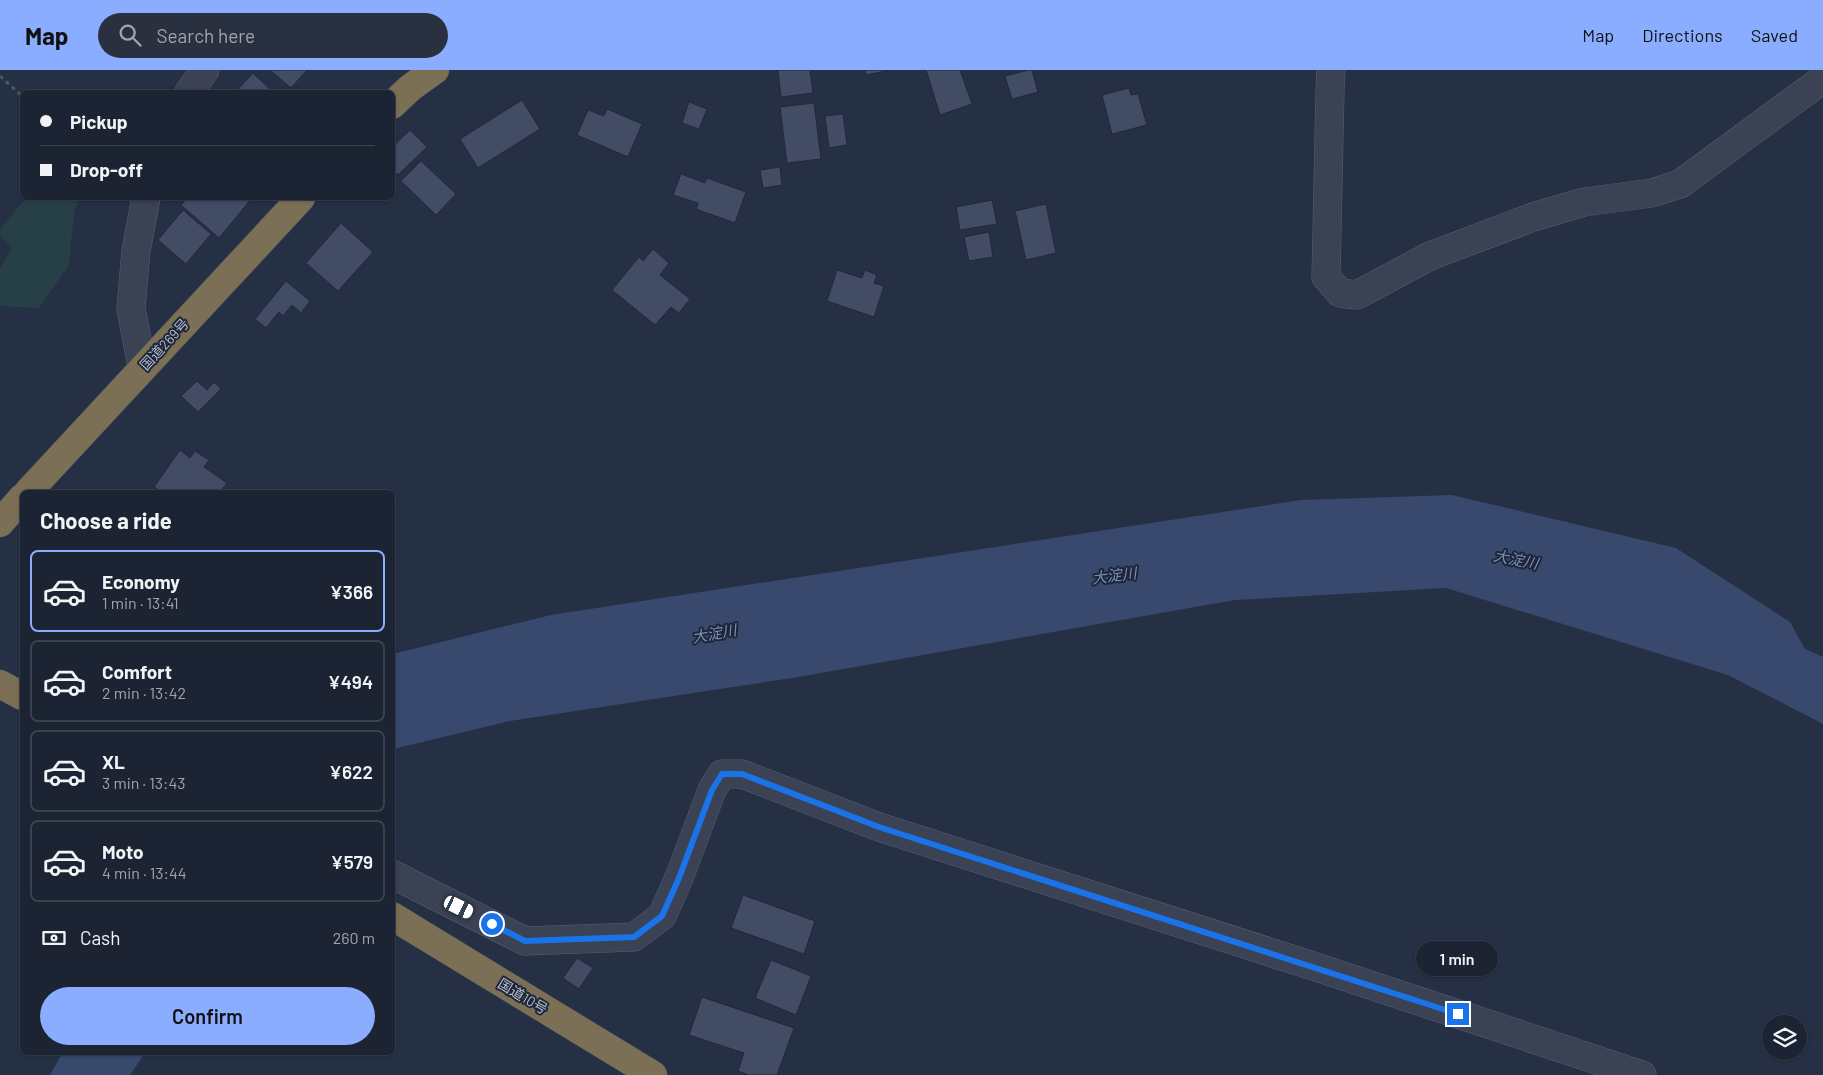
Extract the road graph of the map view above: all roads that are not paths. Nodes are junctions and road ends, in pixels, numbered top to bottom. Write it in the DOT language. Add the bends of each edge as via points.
graph roads {
  1 [pos="205,70"];
  2 [pos="435,70"];
  3 [pos="1331,70"];
  4 [pos="1823,79"];
  5 [pos="190,90"];
  6 [pos="395,102"];
  7 [pos="146,200"];
  8 [pos="299,200"];
  9 [pos="142,367"];
  10 [pos="30,490"];
  11 [pos="20,500"];
  12 [pos="0,523"];
  13 [pos="0,684"];
  14 [pos="20,695"];
  15 [pos="395,876"];
  16 [pos="395,918"];
  17 [pos="653,1075"];
  18 [pos="1642,1075"];
  1 -- 5 [label="street"];
  2 -- 6 [label="highway"];
  3 -- 4 [label="street" via="1326,277 1340,293 1357,295 1430,256 1532,217 1584,202 1652,193 1680,184"];
  7 -- 9 [label="street" via="136,251 131,308"];
  8 -- 9 [label="highway, 国道269号"];
  9 -- 10 [label="highway, 国道269号"];
  11 -- 12 [label="highway"];
  13 -- 14 [label="highway"];
  15 -- 18 [label="street" via="525,941 634,937 662,916 712,790 722,774 742,774 879,827"];
  16 -- 17 [label="highway, 国道10号"];
}
